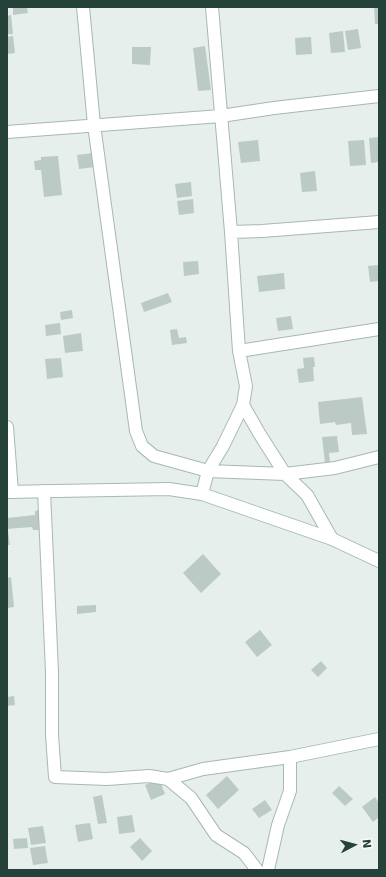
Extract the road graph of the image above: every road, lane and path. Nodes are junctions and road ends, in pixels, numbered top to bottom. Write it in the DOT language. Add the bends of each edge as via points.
graph roads {
  1 [pos="83,7"];
  2 [pos="212,7"];
  3 [pos="379,96"];
  4 [pos="221,116"];
  5 [pos="94,125"];
  6 [pos="7,132"];
  7 [pos="379,222"];
  8 [pos="231,232"];
  9 [pos="379,329"];
  10 [pos="239,351"];
  11 [pos="243,405"];
  12 [pos="7,427"];
  13 [pos="379,457"];
  14 [pos="208,471"];
  15 [pos="285,474"];
  16 [pos="44,491"];
  17 [pos="9,492"];
  18 [pos="202,494"];
  19 [pos="332,540"];
  20 [pos="379,561"];
  21 [pos="379,739"];
  22 [pos="290,757"];
  23 [pos="168,779"];
  24 [pos="257,870"];
  25 [pos="268,870"];
  1 -- 5 [label="street"];
  2 -- 4 [label="street"];
  3 -- 4 [label="street"];
  4 -- 5 [label="street"];
  4 -- 8 [label="street"];
  5 -- 6 [label="street"];
  5 -- 14 [label="street" via="136,431 142,446 154,456"];
  7 -- 8 [label="street"];
  8 -- 10 [label="street"];
  9 -- 10 [label="street"];
  10 -- 11 [label="street" via="246,386"];
  11 -- 14 [label="street"];
  11 -- 15 [label="street"];
  12 -- 17 [label="street"];
  13 -- 15 [label="street" via="335,468"];
  14 -- 15 [label="street"];
  14 -- 18 [label="street"];
  15 -- 19 [label="street" via="307,495"];
  16 -- 17 [label="street"];
  16 -- 18 [label="street" via="169,489"];
  16 -- 23 [label="street" via="54,777 107,779 149,776"];
  18 -- 19 [label="street"];
  19 -- 20 [label="street"];
  21 -- 22 [label="street"];
  22 -- 23 [label="street" via="203,769"];
  22 -- 25 [label="street" via="290,790 278,825"];
  23 -- 24 [label="street" via="191,798 216,835 244,853"];
}
